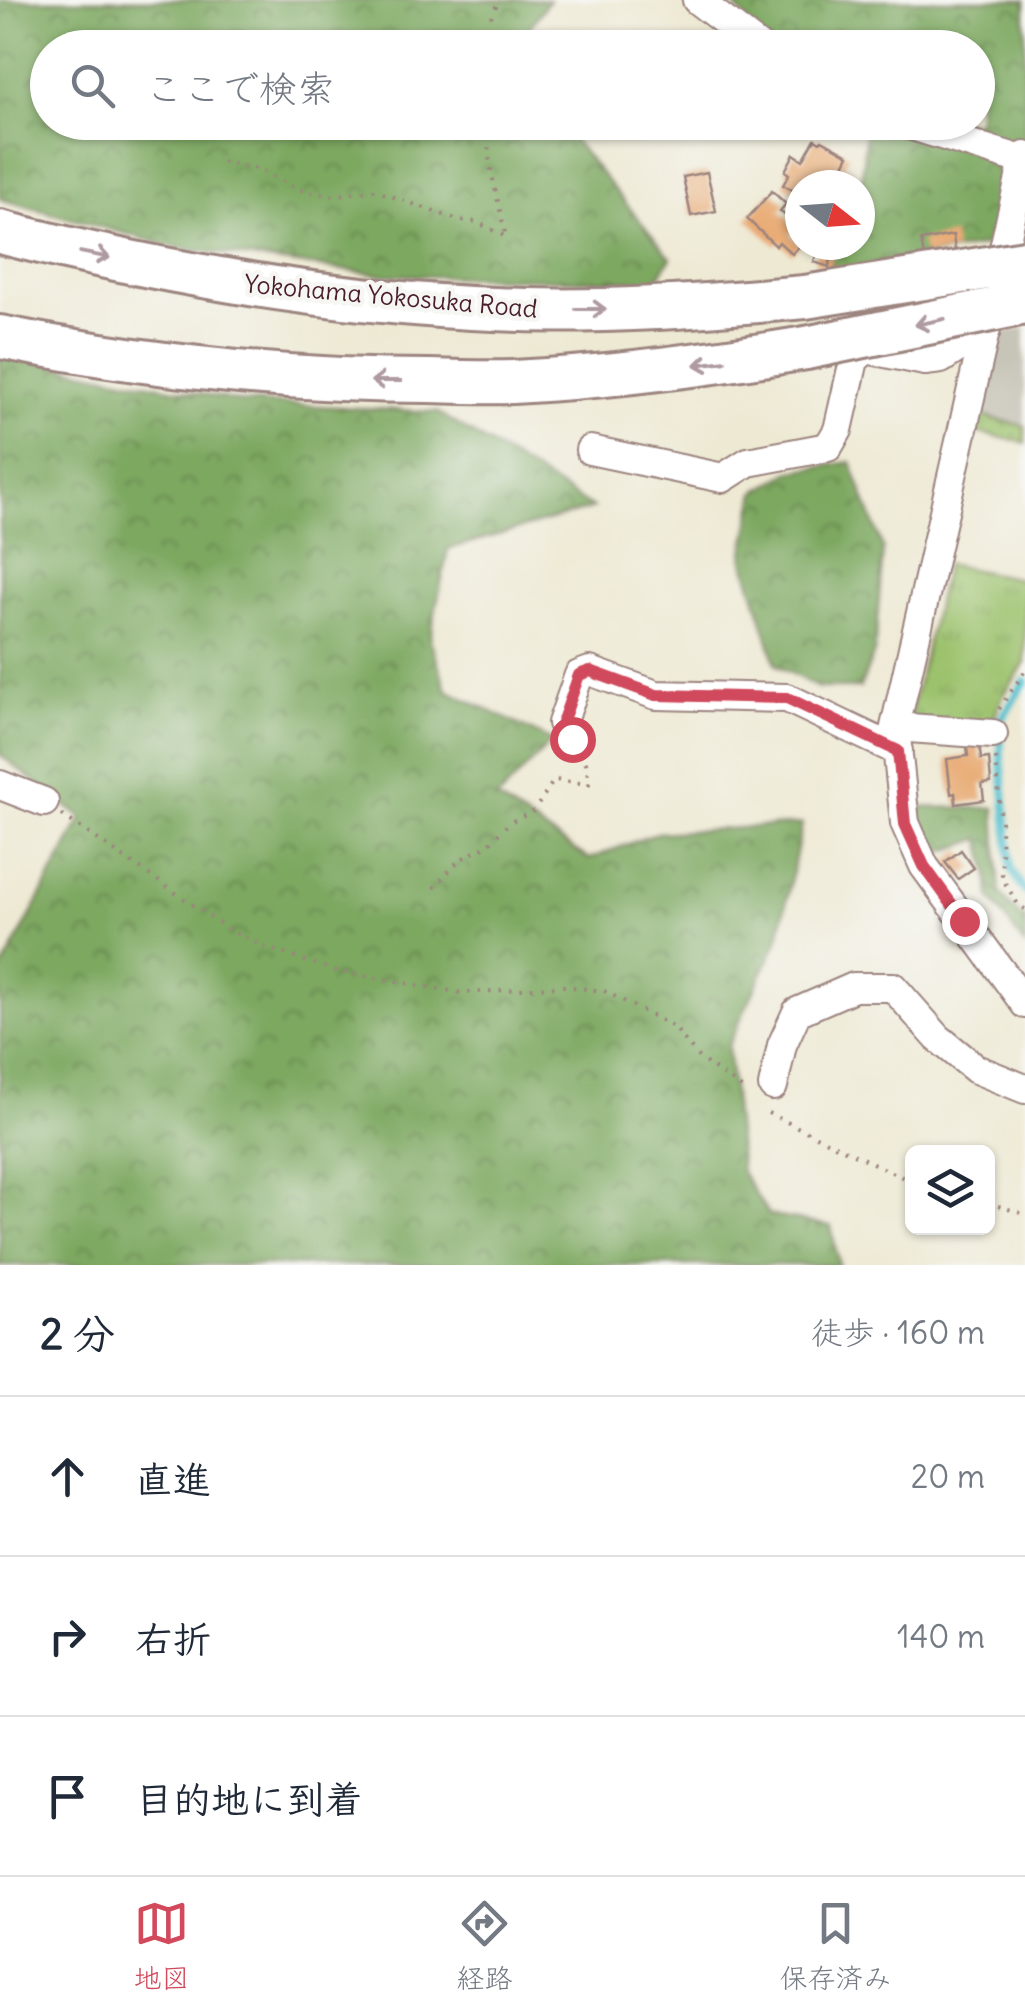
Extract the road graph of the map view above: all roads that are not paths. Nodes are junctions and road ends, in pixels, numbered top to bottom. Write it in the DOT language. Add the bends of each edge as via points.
graph roads {
  1 [pos="697,0"];
  2 [pos="735,30"];
  3 [pos="961,140"];
  4 [pos="1025,159"];
  5 [pos="0,232"];
  6 [pos="1025,262"];
  7 [pos="1025,302"];
  8 [pos="986,330"];
  9 [pos="0,337"];
  10 [pos="590,450"];
  11 [pos="995,722"];
  12 [pos="562,723"];
  13 [pos="897,739"];
  14 [pos="0,786"];
  15 [pos="44,802"];
  16 [pos="1025,1004"];
  17 [pos="1025,1089"];
  18 [pos="760,1094"];
  1 -- 2 [label="street"];
  3 -- 4 [label="street"];
  4 -- 8 [label="street"];
  5 -- 6 [label="highway, Yokohama Yokosuka Road, one-way, bridge" via="227,281 495,310 805,297"];
  7 -- 9 [label="highway, one-way, bridge" via="806,348 629,374 510,382 356,381 189,368"];
  8 -- 10 [label="street" via="941,359 866,349 854,360 828,447 748,462 723,478"];
  8 -- 13 [label="street"];
  11 -- 13 [label="street"];
  12 -- 13 [label="street" via="579,675 590,671 656,695 787,698"];
  13 -- 16 [label="street" via="905,824 924,866"];
  14 -- 15 [label="street"];
  17 -- 18 [label="street" via="976,1069 893,986 854,987 797,1012"];
}
